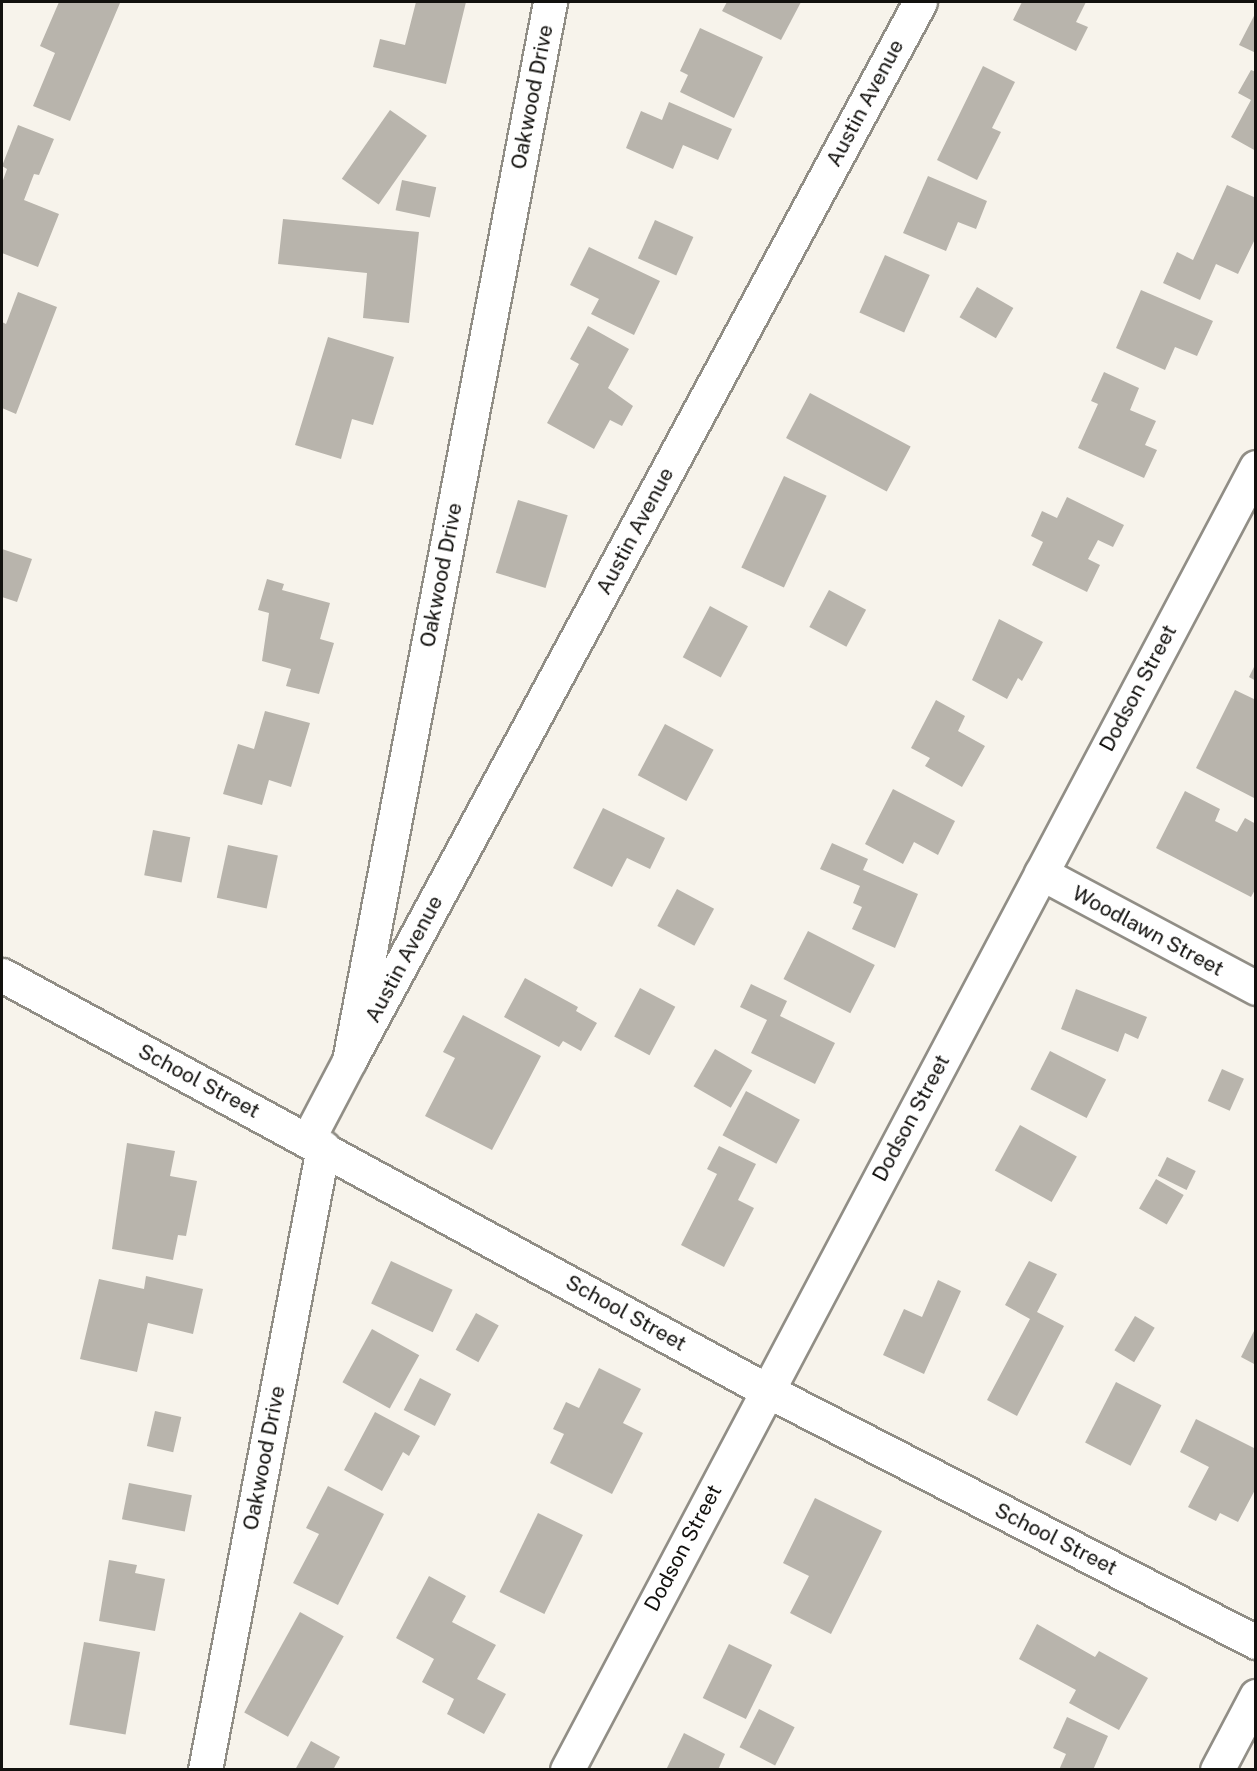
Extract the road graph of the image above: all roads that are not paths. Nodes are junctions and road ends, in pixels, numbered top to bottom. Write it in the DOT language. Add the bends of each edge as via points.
graph roads {
  1 [pos="550,2"];
  2 [pos="920,2"];
  3 [pos="1256,467"];
  4 [pos="1041,873"];
  5 [pos="2,975"];
  6 [pos="1256,988"];
  7 [pos="349,1061"];
  8 [pos="315,1143"];
  9 [pos="766,1390"];
  10 [pos="1256,1642"];
  11 [pos="1256,1696"];
  12 [pos="205,1770"];
  13 [pos="567,1770"];
  14 [pos="1217,1770"];
  1 -- 7 [label="street, Oakwood Drive"];
  2 -- 7 [label="street, Austin Avenue"];
  3 -- 4 [label="street, Dodson Street"];
  4 -- 6 [label="street, Woodlawn Street"];
  4 -- 9 [label="street, Dodson Street"];
  5 -- 8 [label="street, School Street"];
  7 -- 8 [label="street, Oakwood Drive"];
  8 -- 9 [label="street, School Street"];
  8 -- 12 [label="street, Oakwood Drive"];
  9 -- 10 [label="street, School Street"];
  9 -- 13 [label="street, Dodson Street"];
  11 -- 14 [label="street"];
}
